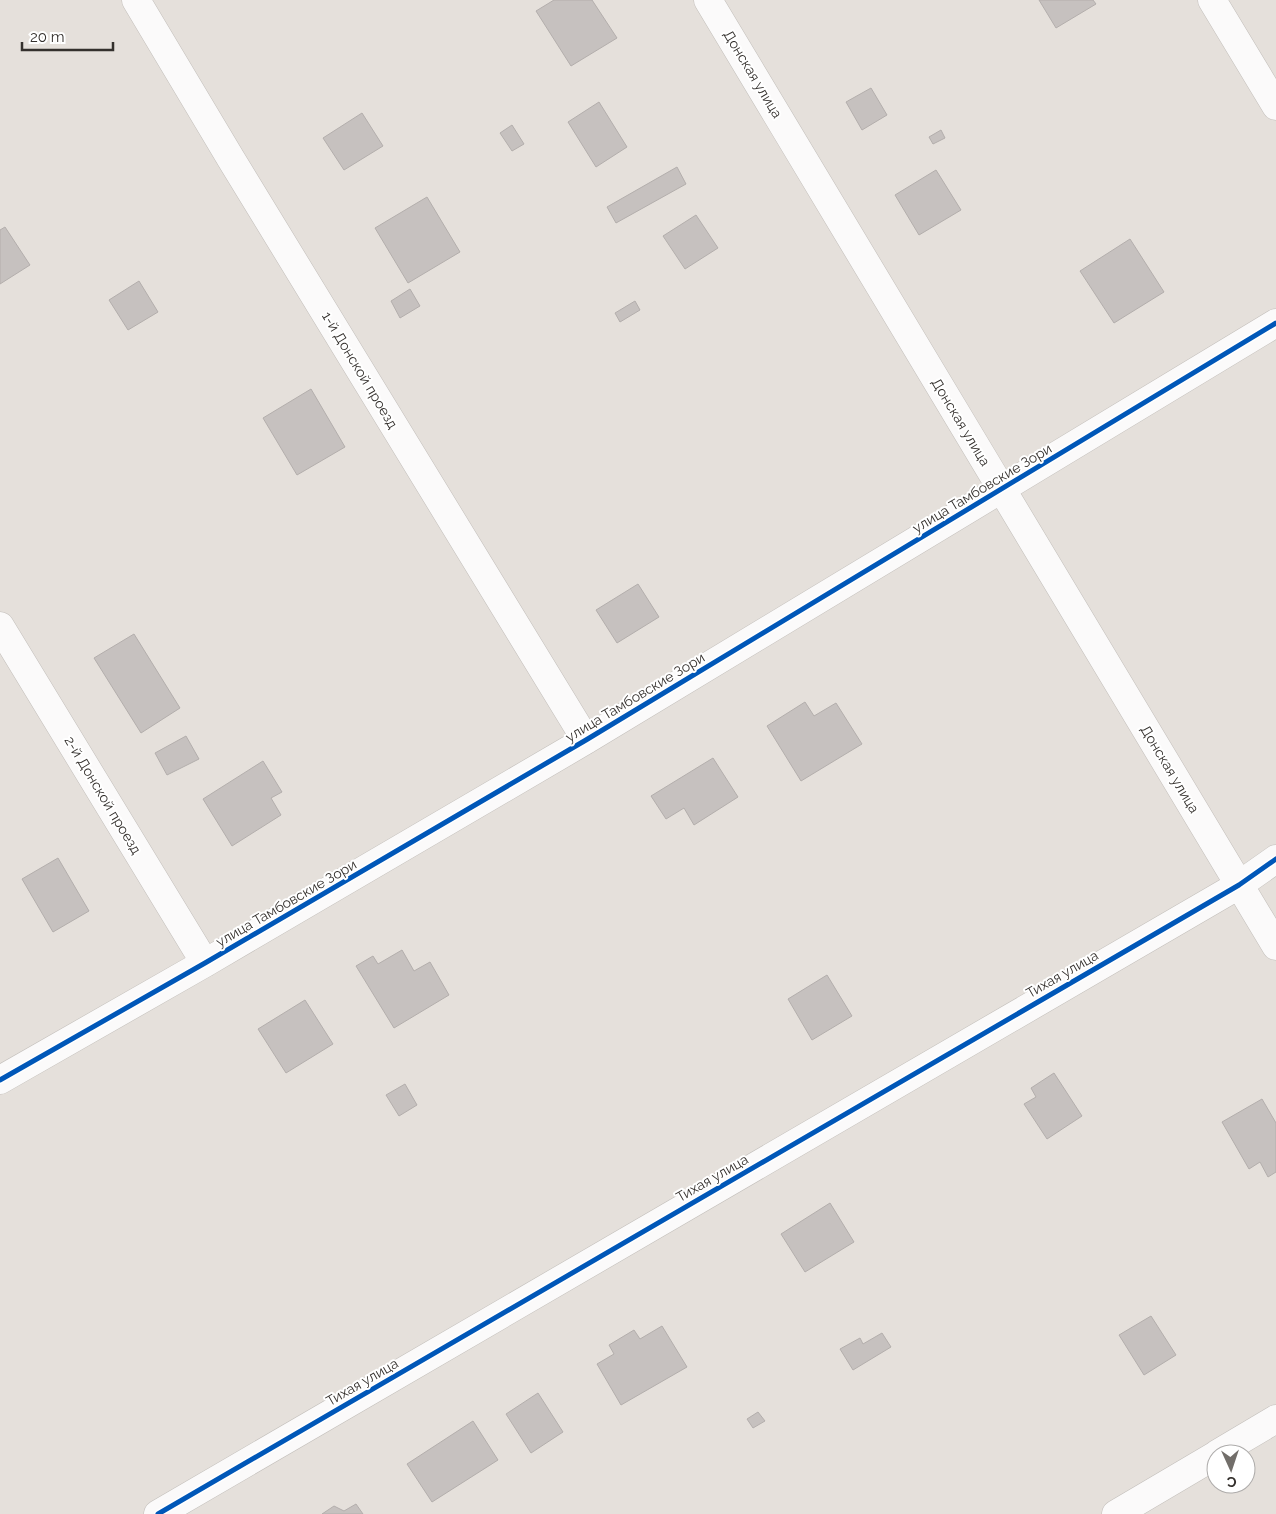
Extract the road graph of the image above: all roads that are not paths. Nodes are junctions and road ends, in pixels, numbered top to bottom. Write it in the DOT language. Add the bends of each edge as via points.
graph roads {
  1 [pos="136,0"];
  2 [pos="708,0"];
  3 [pos="1212,0"];
  4 [pos="1276,106"];
  5 [pos="1276,323"];
  6 [pos="1002,489"];
  7 [pos="0,626"];
  8 [pos="586,740"];
  9 [pos="1276,859"];
  10 [pos="1239,885"];
  11 [pos="1276,946"];
  12 [pos="205,963"];
  13 [pos="0,1080"];
  14 [pos="1276,1419"];
  15 [pos="1234,1444"];
  16 [pos="1206,1461"];
  17 [pos="158,1514"];
  18 [pos="1116,1514"];
  1 -- 8 [label="street, 1-й Донской проезд"];
  2 -- 6 [label="street, Донская улица"];
  3 -- 4 [label="street"];
  5 -- 6 [label="street, улица Тамбовские Зори"];
  6 -- 8 [label="street, улица Тамбовские Зори"];
  6 -- 10 [label="street, Донская улица"];
  7 -- 12 [label="street, 2-й Донской проезд"];
  8 -- 12 [label="street, улица Тамбовские Зори"];
  9 -- 10 [label="street, Тихая улица"];
  10 -- 11 [label="street, Донская улица"];
  10 -- 17 [label="street, Тихая улица"];
  12 -- 13 [label="street, улица Тамбовские Зори"];
  14 -- 15 [label="street"];
  16 -- 18 [label="street"];
}
